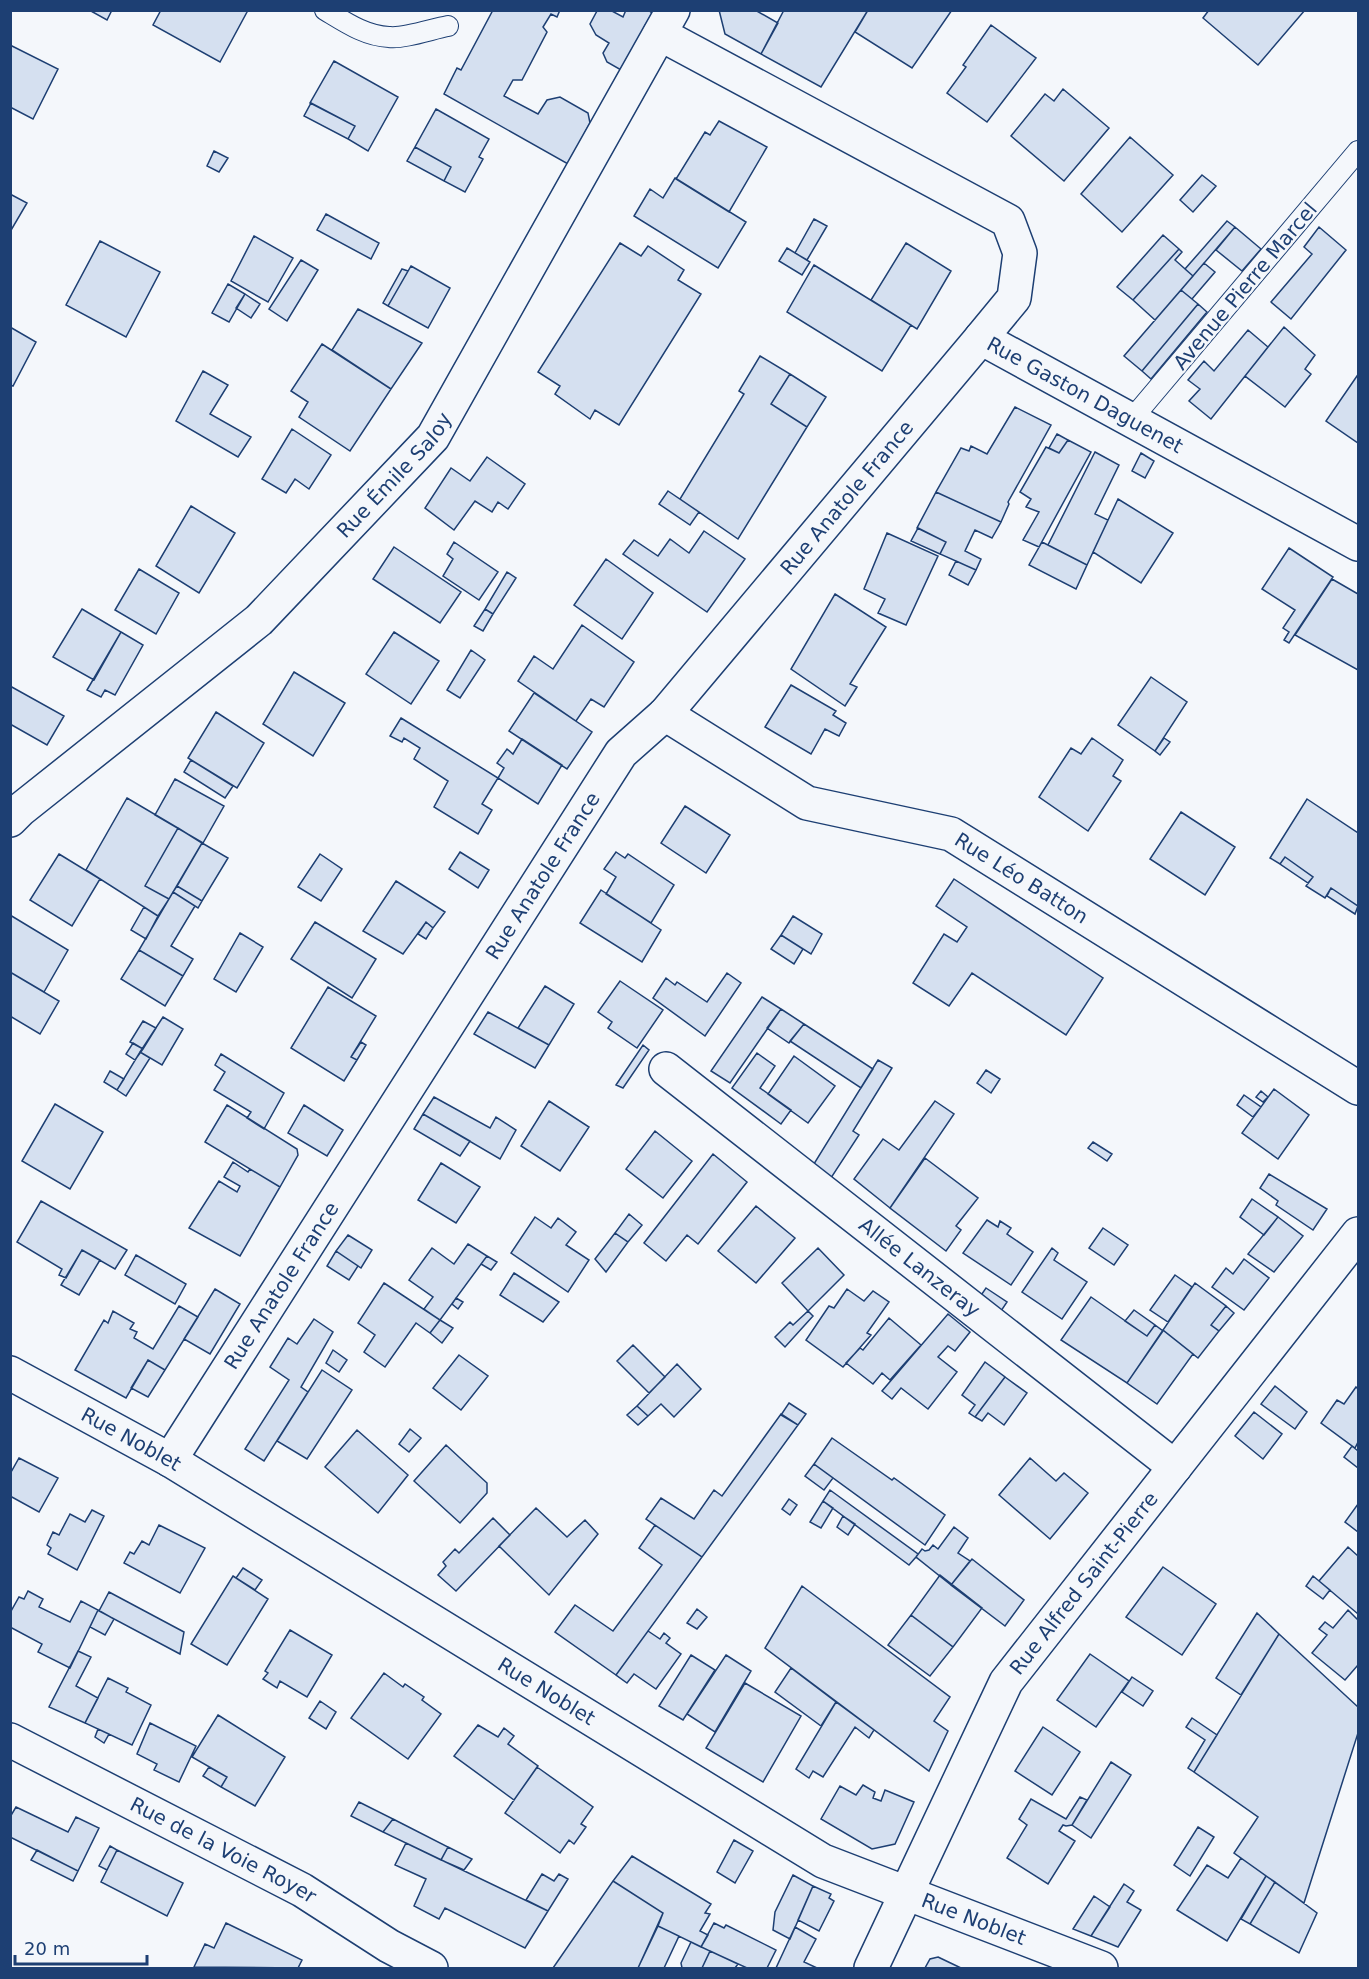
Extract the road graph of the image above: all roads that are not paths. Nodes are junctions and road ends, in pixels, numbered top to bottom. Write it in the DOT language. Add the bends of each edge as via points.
graph roads {
  1 [pos="325,10"];
  2 [pos="666,22"];
  3 [pos="448,26"];
  4 [pos="1359,151"];
  5 [pos="981,338"];
  6 [pos="1131,420"];
  7 [pos="1359,544"];
  8 [pos="665,714"];
  9 [pos="10,820"];
  10 [pos="666,1069"];
  11 [pos="1359,1088"];
  12 [pos="1359,1233"];
  13 [pos="10,1372"];
  14 [pos="170,1460"];
  15 [pos="1175,1467"];
  16 [pos="10,1740"];
  17 [pos="906,1893"];
  18 [pos="383,1957"];
  19 [pos="431,1968"];
  20 [pos="871,1968"];
  21 [pos="1101,1968"];
  1 -- 3 [label="lane" via="355,28 390,38"];
  2 -- 5 [label="street, Rue Gaston Daguenet" via="1008,221 1020,253 1014,298"];
  2 -- 9 [label="street, Rue Émile Saloy" via="433,437 259,620"];
  4 -- 6 [label="lane, Avenue Pierre Marcel"];
  5 -- 6 [label="street, Rue Gaston Daguenet"];
  5 -- 8 [label="street, Rue Anatole France"];
  6 -- 7 [label="street, Rue Gaston Daguenet"];
  8 -- 11 [label="street, Rue Léo Batton" via="807,803 951,834"];
  8 -- 14 [label="street, Rue Anatole France" via="621,753"];
  10 -- 15 [label="street, Allée Lanzeray"];
  12 -- 15 [label="street, Rue Alfred Saint-Pierre"];
  13 -- 14 [label="street, Rue Noblet"];
  14 -- 17 [label="street, Rue Noblet" via="823,1861"];
  15 -- 17 [label="street, Rue Alfred Saint-Pierre" via="1006,1682"];
  16 -- 18 [label="street, Rue de la Voie Royer" via="302,1890"];
  17 -- 20 [label="street, Rue Alfred Saint-Pierre"];
  17 -- 21 [label="street, Rue Noblet"];
  18 -- 19 [label="street, Rue de la Voie Royer"];
}
